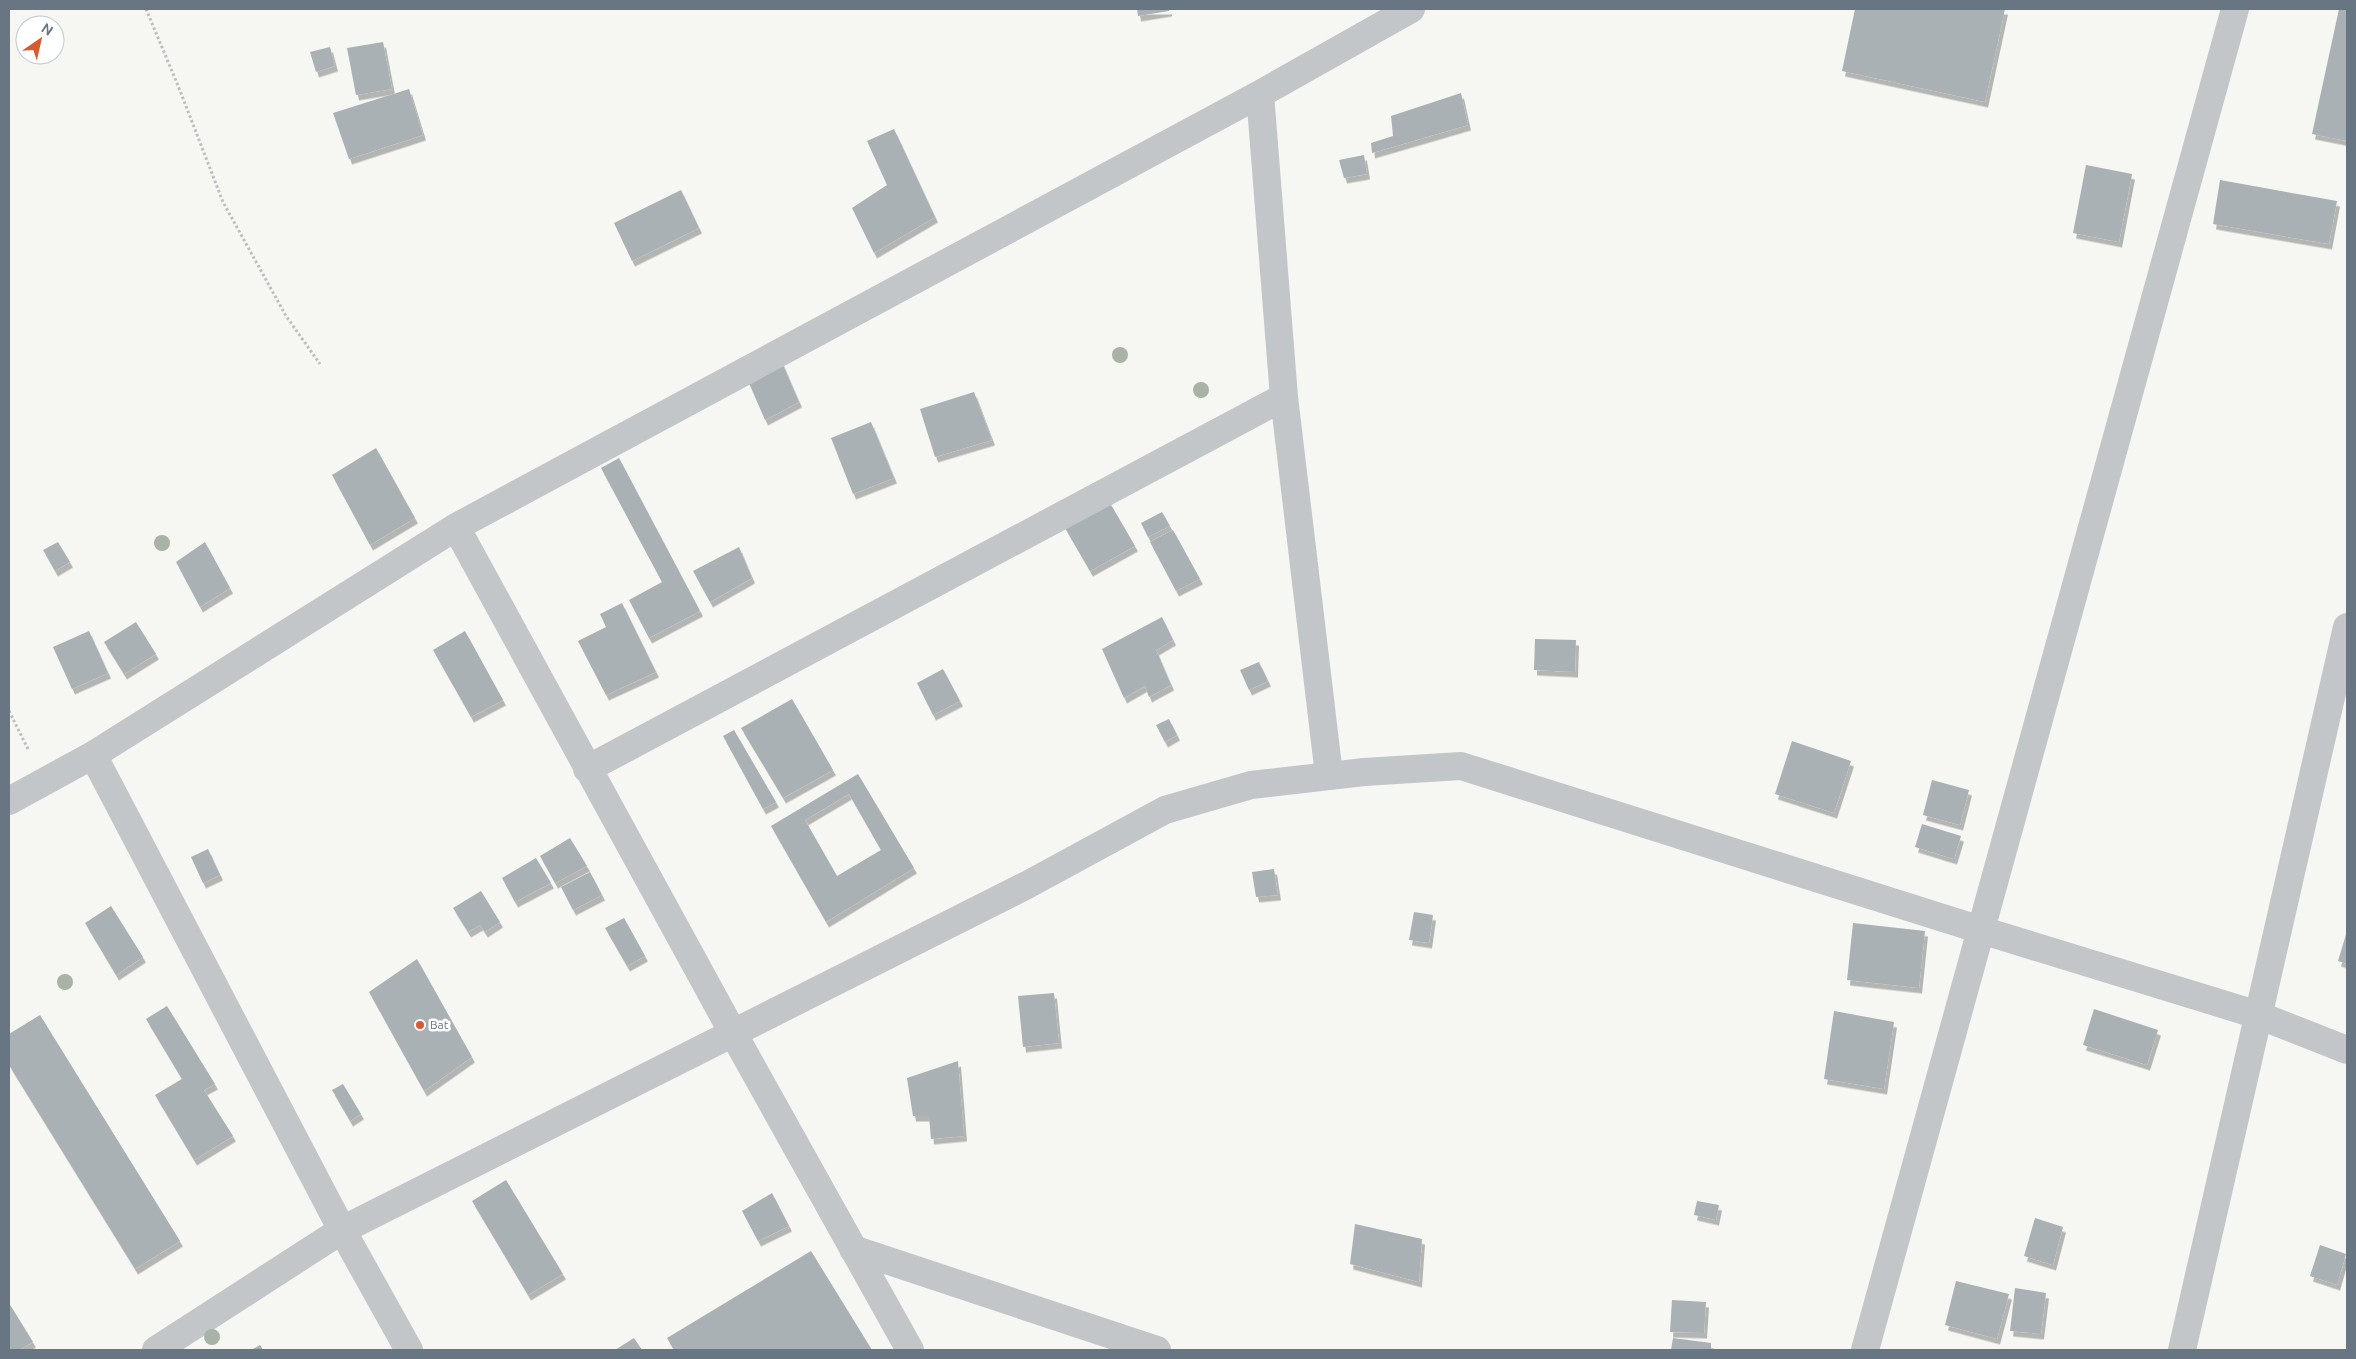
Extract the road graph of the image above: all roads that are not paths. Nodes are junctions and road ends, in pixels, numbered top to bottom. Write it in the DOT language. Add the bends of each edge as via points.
graph roads {
  1 [pos="1411,9"];
  2 [pos="2235,9"];
  3 [pos="1260,94"];
  4 [pos="1284,397"];
  5 [pos="456,527"];
  6 [pos="2347,627"];
  7 [pos="93,755"];
  8 [pos="587,769"];
  9 [pos="1329,775"];
  10 [pos="9,802"];
  11 [pos="1981,930"];
  12 [pos="2258,1015"];
  13 [pos="733,1033"];
  14 [pos="2347,1050"];
  15 [pos="342,1230"];
  16 [pos="853,1248"];
  17 [pos="156,1350"];
  18 [pos="409,1350"];
  19 [pos="910,1350"];
  20 [pos="1157,1350"];
  21 [pos="1865,1350"];
  22 [pos="2182,1350"];
  1 -- 3 [label="street"];
  2 -- 11 [label="street"];
  3 -- 4 [label="street"];
  3 -- 5 [label="street"];
  4 -- 8 [label="street"];
  4 -- 9 [label="street"];
  5 -- 7 [label="street"];
  5 -- 8 [label="street"];
  6 -- 12 [label="street"];
  7 -- 10 [label="street"];
  7 -- 15 [label="street"];
  8 -- 13 [label="street"];
  9 -- 11 [label="street" via="1461,766"];
  9 -- 13 [label="street" via="1251,785 1164,810 1027,885"];
  11 -- 12 [label="street"];
  11 -- 21 [label="street"];
  12 -- 14 [label="street"];
  12 -- 22 [label="street"];
  13 -- 15 [label="street"];
  13 -- 16 [label="street"];
  15 -- 17 [label="street"];
  15 -- 18 [label="street"];
  16 -- 19 [label="street"];
  16 -- 20 [label="street"];
}
